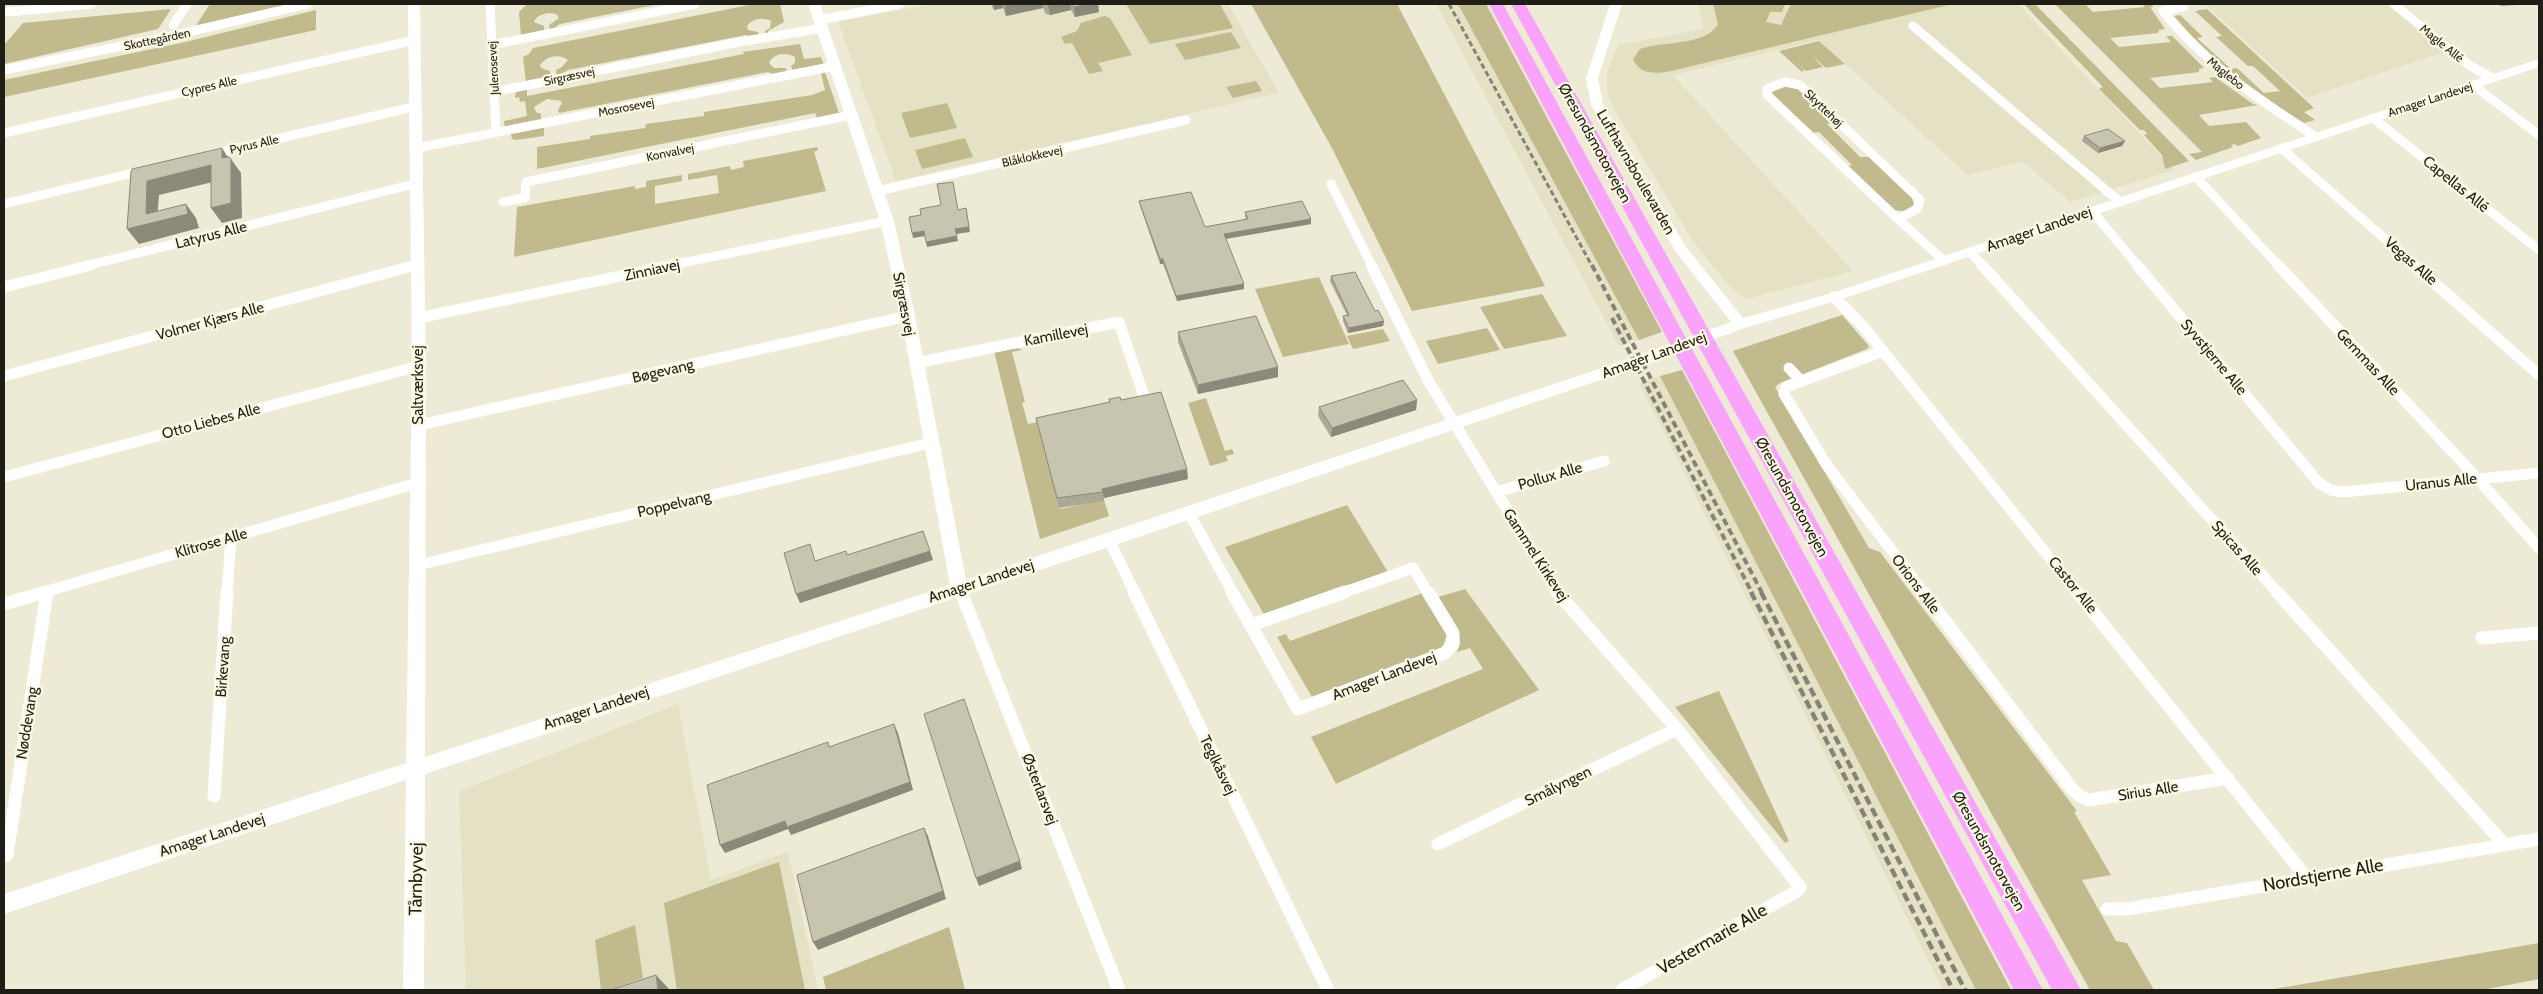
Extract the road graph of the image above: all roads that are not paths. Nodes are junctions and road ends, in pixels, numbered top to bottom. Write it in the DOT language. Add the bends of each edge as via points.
graph roads {
  1 [pos="13,4"];
  2 [pos="92,4"];
  3 [pos="187,4"];
  4 [pos="308,4"];
  5 [pos="414,4"];
  6 [pos="490,4"];
  7 [pos="695,4"];
  8 [pos="814,4"];
  9 [pos="900,4"];
  10 [pos="1496,4"];
  11 [pos="1518,4"];
  12 [pos="1616,4"];
  13 [pos="2394,4"];
  14 [pos="2184,7"];
  15 [pos="6,15"];
  16 [pos="821,24"];
  17 [pos="173,25"];
  18 [pos="1913,26"];
  19 [pos="415,40"];
  20 [pos="492,45"];
  21 [pos="2539,63"];
  22 [pos="834,66"];
  23 [pos="4,70"];
  24 [pos="2492,78"];
  25 [pos="2473,85"];
  26 [pos="494,92"];
  27 [pos="417,106"];
  28 [pos="851,115"];
  29 [pos="2373,118"];
  30 [pos="1186,120"];
  31 [pos="496,132"];
  32 [pos="4,133"];
  33 [pos="2539,135"];
  34 [pos="2316,137"];
  35 [pos="417,148"];
  36 [pos="2282,148"];
  37 [pos="201,157"];
  38 [pos="155,168"];
  39 [pos="2196,177"];
  40 [pos="418,183"];
  41 [pos="1330,184"];
  42 [pos="878,191"];
  43 [pos="503,202"];
  44 [pos="2120,202"];
  45 [pos="4,204"];
  46 [pos="2092,211"];
  47 [pos="1897,220"];
  48 [pos="887,221"];
  49 [pos="2539,250"];
  50 [pos="1970,252"];
  51 [pos="1944,260"];
  52 [pos="417,265"];
  53 [pos="4,287"];
  54 [pos="1834,297"];
  55 [pos="908,316"];
  56 [pos="418,318"];
  57 [pos="1740,324"];
  58 [pos="1884,351"];
  59 [pos="916,363"];
  60 [pos="419,366"];
  61 [pos="1789,368"];
  62 [pos="2539,375"];
  63 [pos="4,376"];
  64 [pos="1801,381"];
  65 [pos="1144,396"];
  66 [pos="1455,423"];
  67 [pos="419,426"];
  68 [pos="930,443"];
  69 [pos="1604,461"];
  70 [pos="2539,473"];
  71 [pos="4,476"];
  72 [pos="2477,478"];
  73 [pos="417,483"];
  74 [pos="1496,492"];
  75 [pos="2343,492"];
  76 [pos="1189,513"];
  77 [pos="231,538"];
  78 [pos="1109,540"];
  79 [pos="2539,548"];
  80 [pos="418,565"];
  81 [pos="959,588"];
  82 [pos="47,591"];
  83 [pos="4,604"];
  84 [pos="1251,625"];
  85 [pos="2539,633"];
  86 [pos="2482,638"];
  87 [pos="1677,729"];
  88 [pos="418,767"];
  89 [pos="2228,778"];
  90 [pos="2072,789"];
  91 [pos="214,796"];
  92 [pos="2539,839"];
  93 [pos="1438,844"];
  94 [pos="2505,845"];
  95 [pos="7,855"];
  96 [pos="2307,878"];
  97 [pos="1800,887"];
  98 [pos="4,904"];
  99 [pos="2107,909"];
  100 [pos="414,990"];
  101 [pos="1119,990"];
  102 [pos="1328,990"];
  103 [pos="1622,990"];
  104 [pos="2029,990"];
  105 [pos="2067,990"];
  1 -- 15 [label="street"];
  2 -- 15 [label="street"];
  3 -- 17 [label="street, Skottegården"];
  4 -- 23 [label="street, Skottegården"];
  5 -- 19 [label="street, Saltværksvej"];
  6 -- 20 [label="street, Julerosevej"];
  7 -- 20 [label="street"];
  8 -- 16 [label="street, Sirgræsvej"];
  9 -- 16 [label="street"];
  10 -- 104 [label="highway, Øresundsmotorvejen"];
  11 -- 105 [label="highway, Øresundsmotorvejen"];
  12 -- 57 [label="street, Lufthavnsboulevarden" via="1592,78 1597,104 1681,249"];
  13 -- 24 [label="street, Magle Allé" via="2469,65"];
  14 -- 34 [label="street, Maglebo" via="2163,11 2192,45 2232,80"];
  16 -- 22 [label="street, Sirgræsvej"];
  16 -- 26 [label="street, Sirgræsvej"];
  18 -- 44 [label="street, Amager Landevej"];
  19 -- 27 [label="street, Saltværksvej"];
  19 -- 32 [label="street, Cypres Alle"];
  20 -- 26 [label="street, Julerosevej"];
  21 -- 24 [label="street, Amager Landevej"];
  22 -- 28 [label="street, Sirgræsvej"];
  22 -- 31 [label="street, Mosrosevej"];
  24 -- 25 [label="street, Amager Landevej"];
  25 -- 29 [label="street, Amager Landevej"];
  25 -- 33 [label="street"];
  26 -- 31 [label="street, Julerosevej"];
  27 -- 35 [label="street, Saltværksvej"];
  27 -- 37 [label="street, Pyrus Alle"];
  28 -- 42 [label="street, Sirgræsvej"];
  28 -- 43 [label="street, Konvalvej" via="526,182 525,198"];
  29 -- 34 [label="street, Amager Landevej"];
  29 -- 49 [label="street, Capellas Allé"];
  30 -- 42 [label="street, Blåklokkevej"];
  31 -- 35 [label="street, Mosrosevej"];
  34 -- 36 [label="street, Amager Landevej"];
  35 -- 40 [label="street, Saltværksvej"];
  36 -- 39 [label="street, Amager Landevej"];
  36 -- 62 [label="street, Vegas Alle"];
  38 -- 45 [label="street"];
  39 -- 44 [label="street, Amager Landevej"];
  39 -- 72 [label="street, Gemmas Alle"];
  40 -- 52 [label="street, Saltværksvej"];
  40 -- 53 [label="street, Latyrus Alle"];
  41 -- 66 [label="street, Gammel Kirkevej" via="1429,382"];
  42 -- 48 [label="street, Sirgræsvej"];
  44 -- 46 [label="street, Amager Landevej"];
  46 -- 50 [label="street, Amager Landevej"];
  46 -- 75 [label="street, Syvstjerne Alle" via="2319,483"];
  47 -- 47 [label="street, Skyttehøj" via="1767,94 1767,89 1785,82 1800,85 1916,196 1920,204 1917,209"];
  47 -- 51 [label="street, Skyttehøj"];
  48 -- 55 [label="street, Sirgræsvej"];
  48 -- 56 [label="street, Zinniavej"];
  50 -- 51 [label="street, Amager Landevej"];
  50 -- 94 [label="street, Spicas Alle"];
  51 -- 54 [label="street, Amager Landevej"];
  52 -- 56 [label="street, Saltværksvej"];
  52 -- 63 [label="street, Volmer Kjærs Alle"];
  54 -- 57 [label="street, Amager Landevej"];
  54 -- 58 [label="street, Castor Alle"];
  55 -- 59 [label="street, Sirgræsvej"];
  55 -- 67 [label="street, Bøgevang"];
  56 -- 60 [label="street, Saltværksvej"];
  57 -- 66 [label="street, Amager Landevej"];
  58 -- 64 [label="street, Orions Alle"];
  58 -- 89 [label="street, Castor Alle"];
  59 -- 65 [label="street, Kamillevej" via="1119,322"];
  59 -- 68 [label="street, Sirgræsvej"];
  60 -- 67 [label="street, Saltværksvej"];
  60 -- 71 [label="street, Otto Liebes Alle"];
  61 -- 64 [label="street"];
  64 -- 90 [label="street, Orions Alle" via="1784,388 1784,394 1826,464"];
  66 -- 74 [label="street, Gammel Kirkevej"];
  66 -- 76 [label="street, Amager Landevej"];
  67 -- 73 [label="street, Saltværksvej"];
  68 -- 80 [label="street, Poppelvang"];
  68 -- 81 [label="street, Sirgræsvej"];
  69 -- 74 [label="street, Pollux Alle"];
  70 -- 72 [label="street, Uranus Alle"];
  72 -- 75 [label="street, Uranus Alle"];
  72 -- 79 [label="street, Gemmas Alle"];
  73 -- 77 [label="street, Klitrose Alle"];
  73 -- 80 [label="street, Saltværksvej"];
  74 -- 87 [label="street, Gammel Kirkevej" via="1560,597"];
  76 -- 78 [label="street, Amager Landevej"];
  76 -- 84 [label="street, Amager Landevej"];
  77 -- 82 [label="street, Klitrose Alle"];
  77 -- 91 [label="street, Birkevang"];
  78 -- 81 [label="street, Amager Landevej"];
  78 -- 102 [label="street, Teglkåsvej"];
  80 -- 88 [label="street, Saltværksvej"];
  81 -- 88 [label="street, Amager Landevej"];
  81 -- 101 [label="street, Østerlarsvej"];
  82 -- 83 [label="street, Klitrose Alle"];
  82 -- 95 [label="street, Nøddevang"];
  84 -- 84 [label="street, Amager Landevej" via="1413,568 1452,633 1453,644 1445,653 1298,709"];
  85 -- 86 [label="street"];
  87 -- 93 [label="street, Smålyngen"];
  87 -- 97 [label="street, Gammel Kirkevej"];
  88 -- 98 [label="street, Amager Landevej"];
  88 -- 100 [label="street, Tårnbyvej"];
  89 -- 90 [label="street, Sirius Alle" via="2089,800"];
  89 -- 96 [label="street, Castor Alle"];
  92 -- 94 [label="street, Nordstjerne Alle"];
  94 -- 96 [label="street, Nordstjerne Alle"];
  96 -- 99 [label="street, Nordstjerne Alle" via="2128,909"];
  97 -- 103 [label="street, Vestermarie Alle"];
}
